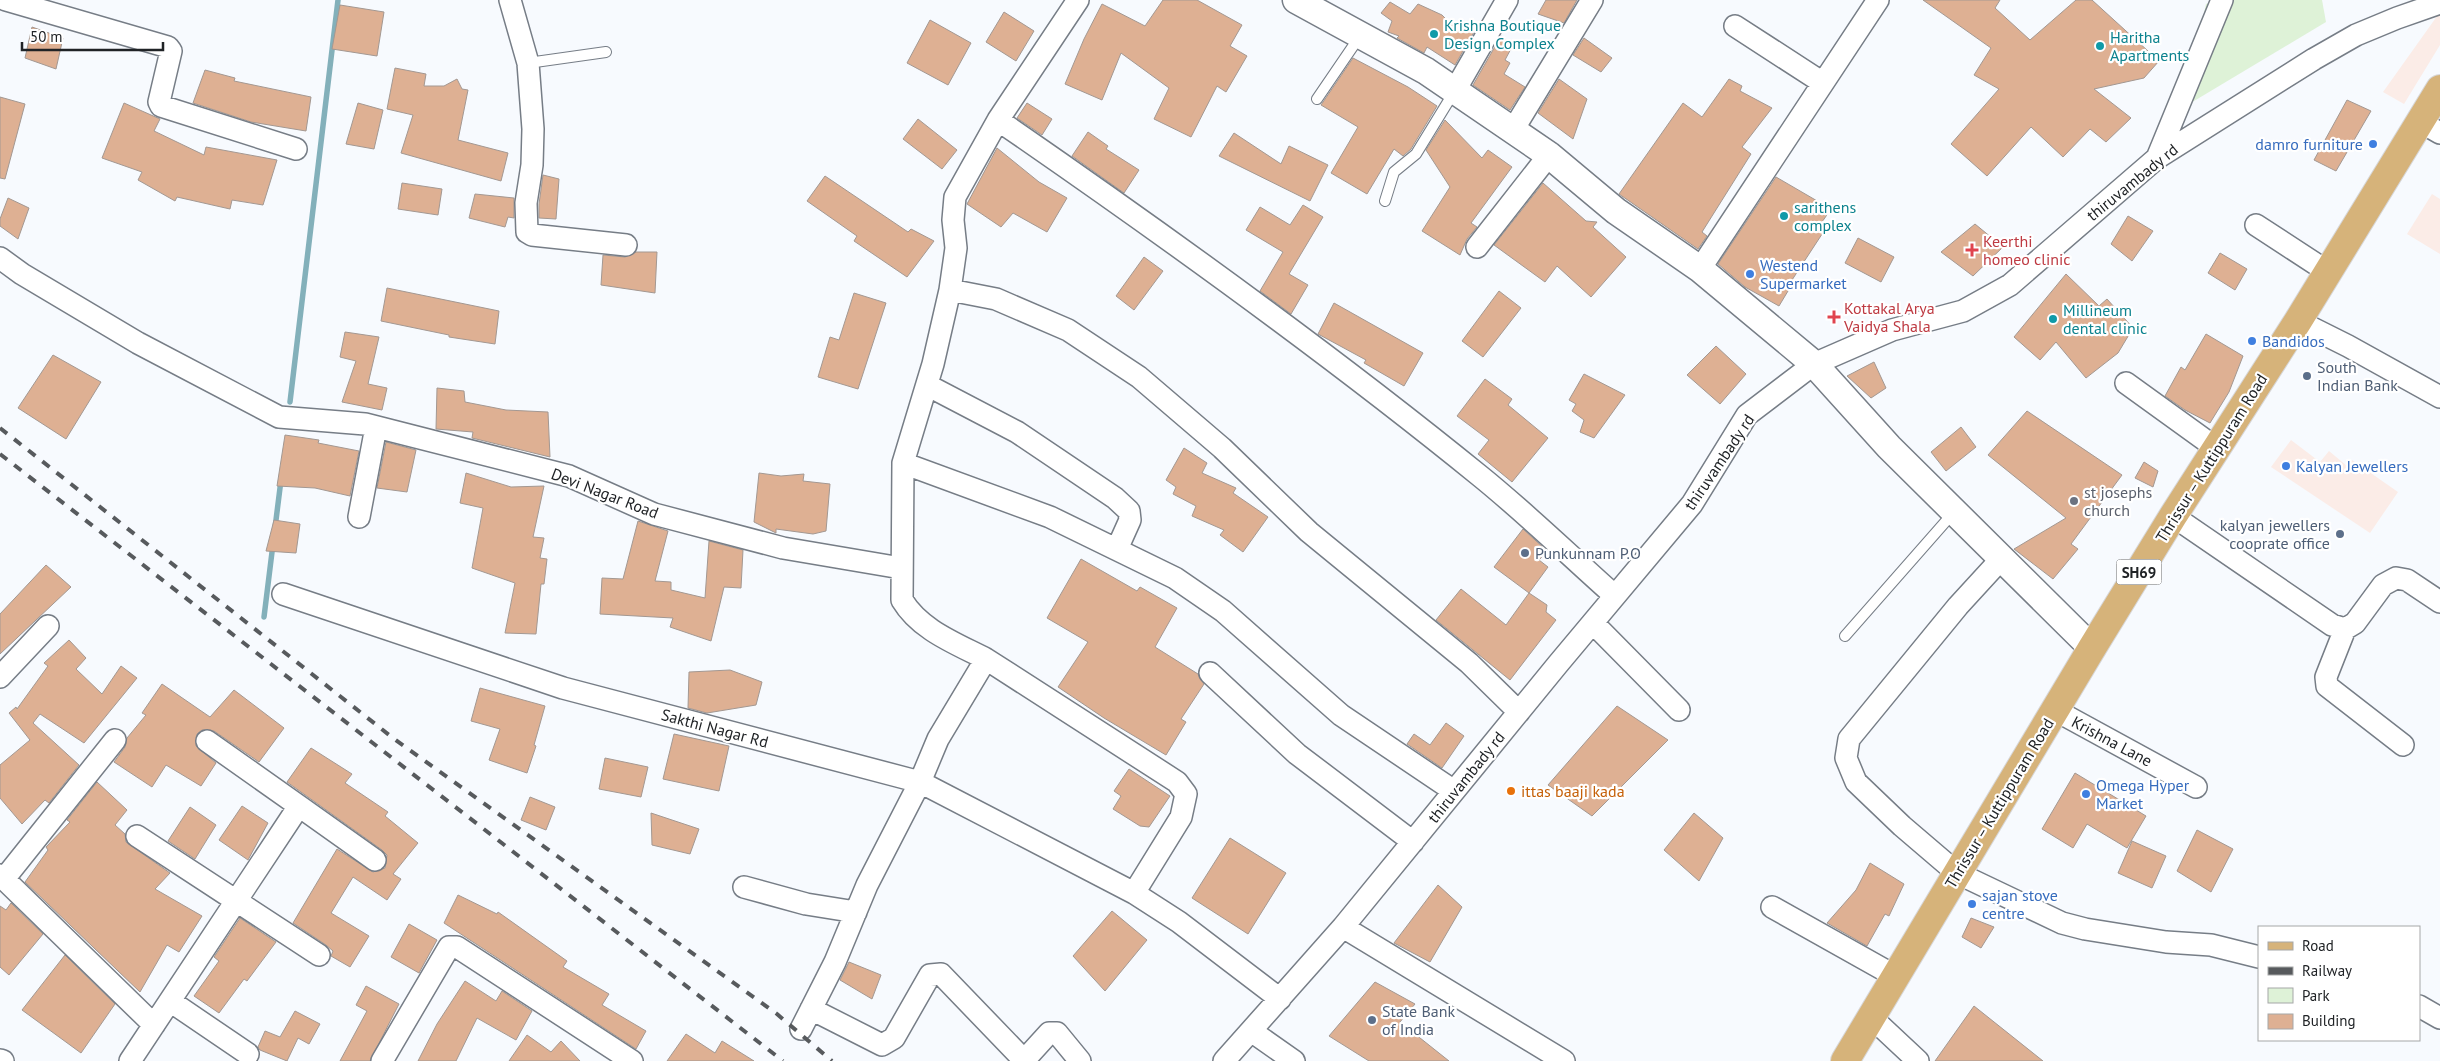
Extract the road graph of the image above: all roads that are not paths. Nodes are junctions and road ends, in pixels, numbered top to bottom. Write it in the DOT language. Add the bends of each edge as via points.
graph roads {
  1 [pos="6,0"];
  2 [pos="510,0"];
  3 [pos="1078,0"];
  4 [pos="1296,0"];
  5 [pos="1507,0"];
  6 [pos="1592,0"];
  7 [pos="1878,0"];
  8 [pos="2222,0"];
  9 [pos="2440,4"];
  10 [pos="1735,26"];
  11 [pos="1360,35"];
  12 [pos="606,52"];
  13 [pos="528,63"];
  14 [pos="1824,83"];
  15 [pos="2440,89"];
  16 [pos="1454,92"];
  17 [pos="1317,99"];
  18 [pos="998,120"];
  19 [pos="2430,127"];
  20 [pos="1513,130"];
  21 [pos="296,149"];
  22 [pos="1548,155"];
  23 [pos="2157,158"];
  24 [pos="1385,201"];
  25 [pos="2256,226"];
  26 [pos="626,245"];
  27 [pos="1477,247"];
  28 [pos="0,258"];
  29 [pos="1700,269"];
  30 [pos="2328,272"];
  31 [pos="950,290"];
  32 [pos="2298,321"];
  33 [pos="1814,364"];
  34 [pos="2126,383"];
  35 [pos="927,385"];
  36 [pos="2440,397"];
  37 [pos="376,427"];
  38 [pos="2216,448"];
  39 [pos="903,463"];
  40 [pos="1954,511"];
  41 [pos="2173,516"];
  42 [pos="359,517"];
  43 [pos="1117,549"];
  44 [pos="2002,558"];
  45 [pos="901,568"];
  46 [pos="283,594"];
  47 [pos="1615,596"];
  48 [pos="2440,602"];
  49 [pos="1592,623"];
  50 [pos="48,626"];
  51 [pos="2345,629"];
  52 [pos="1846,636"];
  53 [pos="2092,648"];
  54 [pos="986,660"];
  55 [pos="1210,673"];
  56 [pos="0,677"];
  57 [pos="1679,710"];
  58 [pos="2054,710"];
  59 [pos="1519,712"];
  60 [pos="115,740"];
  61 [pos="207,741"];
  62 [pos="2403,745"];
  63 [pos="920,782"];
  64 [pos="2196,787"];
  65 [pos="1454,791"];
  66 [pos="299,806"];
  67 [pos="137,836"];
  68 [pos="1413,842"];
  69 [pos="375,860"];
  70 [pos="1957,873"];
  71 [pos="2,877"];
  72 [pos="744,887"];
  73 [pos="1134,893"];
  74 [pos="237,901"];
  75 [pos="1772,907"];
  76 [pos="856,912"];
  77 [pos="1343,927"];
  78 [pos="319,955"];
  79 [pos="2258,957"];
  80 [pos="1895,976"];
  81 [pos="1280,998"];
  82 [pos="170,1001"];
  83 [pos="2420,1007"];
  84 [pos="811,1009"];
  85 [pos="1871,1017"];
  86 [pos="2440,1018"];
  87 [pos="154,1025"];
  88 [pos="801,1029"];
  89 [pos="1251,1031"];
  90 [pos="248,1054"];
  91 [pos="130,1061"];
  92 [pos="382,1061"];
  93 [pos="632,1061"];
  94 [pos="1080,1061"];
  95 [pos="1224,1061"];
  96 [pos="1294,1061"];
  97 [pos="1564,1061"];
  98 [pos="1845,1061"];
  99 [pos="1918,1061"];
  1 -- 21 [label="street" via="168,46 172,51 159,102 161,106"];
  2 -- 13 [label="street"];
  3 -- 18 [label="street"];
  4 -- 11 [label="street"];
  5 -- 16 [label="street"];
  6 -- 20 [label="street"];
  7 -- 14 [label="street"];
  8 -- 23 [label="street"];
  9 -- 23 [label="street, thiruvambady rd" via="2356,36"];
  10 -- 14 [label="street"];
  11 -- 16 [label="street" via="1426,71"];
  11 -- 17 [label="lane"];
  12 -- 13 [label="lane"];
  13 -- 26 [label="street" via="533,129 526,204 527,232"];
  14 -- 29 [label="street"];
  15 -- 19 [label="main road, Thrissur – Kuttippuram Road / SH69"];
  16 -- 20 [label="street"];
  16 -- 24 [label="lane" via="1416,154 1394,172"];
  18 -- 31 [label="street" via="955,197 956,248"];
  18 -- 47 [label="street" via="1195,258 1377,396 1481,477"];
  19 -- 30 [label="main road, Thrissur – Kuttippuram Road / SH69"];
  20 -- 22 [label="street"];
  22 -- 27 [label="street"];
  22 -- 29 [label="street" via="1616,211"];
  23 -- 33 [label="street, thiruvambady rd" via="2010,285 1963,310 1892,330"];
  25 -- 30 [label="street"];
  28 -- 37 [label="street, Devi Nagar Road" via="138,343 279,417"];
  29 -- 33 [label="street"];
  30 -- 32 [label="main road, Thrissur – Kuttippuram Road / SH69"];
  31 -- 35 [label="street"];
  31 -- 59 [label="street" via="996,300 1068,330 1139,377 1222,448 1309,532 1469,663"];
  32 -- 36 [label="street"];
  32 -- 38 [label="main road, Thrissur – Kuttippuram Road / SH69"];
  33 -- 40 [label="street" via="1889,447"];
  33 -- 47 [label="street, thiruvambady rd" via="1747,415 1692,504"];
  34 -- 38 [label="street"];
  35 -- 39 [label="street"];
  35 -- 43 [label="street" via="1017,432 1115,498 1130,511 1130,520"];
  37 -- 42 [label="street"];
  37 -- 45 [label="street, Devi Nagar Road" via="569,476 654,514 791,549"];
  38 -- 41 [label="main road, Thrissur – Kuttippuram Road / SH69"];
  39 -- 43 [label="street" via="1050,517"];
  39 -- 45 [label="street"];
  40 -- 44 [label="street"];
  40 -- 52 [label="lane"];
  41 -- 51 [label="street" via="2332,625"];
  41 -- 53 [label="main road, Thrissur – Kuttippuram Road / SH69"];
  43 -- 65 [label="street" via="1175,578 1223,611 1341,715"];
  44 -- 53 [label="street"];
  44 -- 70 [label="street" via="1958,606 1850,739 1846,758 1856,782"];
  45 -- 54 [label="street" via="902,600 909,612 930,630"];
  46 -- 63 [label="street, Sakthi Nagar Rd" via="563,688"];
  47 -- 49 [label="street, thiruvambady rd"];
  48 -- 51 [label="street" via="2407,580 2396,578 2383,585 2355,623"];
  49 -- 57 [label="street"];
  49 -- 59 [label="street, thiruvambady rd"];
  50 -- 56 [label="street"];
  51 -- 62 [label="street" via="2326,678 2327,686"];
  53 -- 58 [label="main road, Thrissur – Kuttippuram Road / SH69"];
  54 -- 63 [label="street" via="938,739"];
  54 -- 73 [label="street" via="1177,782 1186,794 1181,817"];
  55 -- 68 [label="street" via="1297,754"];
  58 -- 64 [label="street, Krishna Lane"];
  58 -- 70 [label="main road, Thrissur – Kuttippuram Road / SH69"];
  59 -- 65 [label="street, thiruvambady rd"];
  60 -- 71 [label="street"];
  61 -- 66 [label="street"];
  63 -- 73 [label="street, Sakthi Nagar Rd"];
  63 -- 76 [label="street"];
  65 -- 68 [label="street, thiruvambady rd"];
  66 -- 69 [label="street"];
  66 -- 74 [label="street"];
  67 -- 74 [label="street"];
  68 -- 77 [label="street, thiruvambady rd"];
  70 -- 79 [label="street" via="2062,923 2085,930 2211,945"];
  70 -- 80 [label="main road, Thrissur – Kuttippuram Road / SH69"];
  71 -- 87 [label="street"];
  72 -- 76 [label="street" via="806,904"];
  73 -- 81 [label="street, Sakthi Nagar Rd" via="1179,922"];
  74 -- 78 [label="street"];
  74 -- 82 [label="street"];
  75 -- 80 [label="street"];
  76 -- 84 [label="street"];
  77 -- 81 [label="street, thiruvambady rd"];
  77 -- 97 [label="street"];
  80 -- 85 [label="main road, Thrissur – Kuttippuram Road / SH69"];
  81 -- 89 [label="street, thiruvambady rd"];
  82 -- 87 [label="street"];
  82 -- 90 [label="street"];
  83 -- 86 [label="street"];
  84 -- 88 [label="street"];
  84 -- 94 [label="street" via="882,1045 894,1038 930,975 941,974 1019,1055 1028,1056 1049,1033 1057,1033"];
  85 -- 98 [label="main road, Thrissur – Kuttippuram Road / SH69"];
  85 -- 99 [label="street"];
  87 -- 91 [label="street"];
  89 -- 95 [label="street, thiruvambady rd"];
  89 -- 96 [label="street"];
  92 -- 93 [label="street" via="449,947 457,947"];
}
